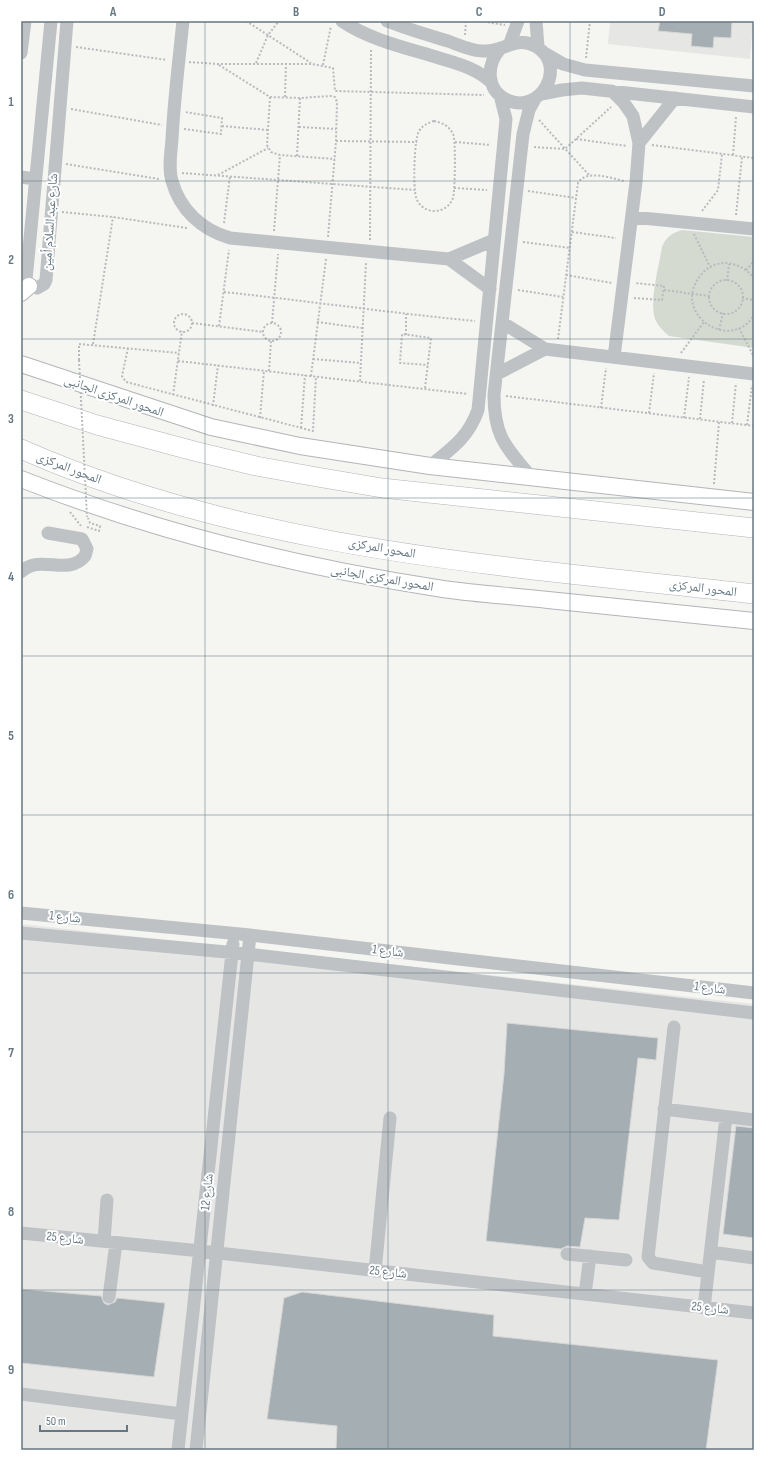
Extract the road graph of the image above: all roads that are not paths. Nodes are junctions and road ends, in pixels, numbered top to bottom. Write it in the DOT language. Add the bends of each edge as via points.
graph roads {
  1 [pos="25,21"];
  2 [pos="51,21"];
  3 [pos="67,21"];
  4 [pos="183,21"];
  5 [pos="342,21"];
  6 [pos="387,21"];
  7 [pos="536,21"];
  8 [pos="518,24"];
  9 [pos="505,46"];
  10 [pos="541,50"];
  11 [pos="21,53"];
  12 [pos="491,82"];
  13 [pos="754,86"];
  14 [pos="500,95"];
  15 [pos="616,95"];
  16 [pos="675,98"];
  17 [pos="535,101"];
  18 [pos="754,107"];
  19 [pos="639,145"];
  20 [pos="21,177"];
  21 [pos="35,179"];
  22 [pos="632,217"];
  23 [pos="754,230"];
  24 [pos="494,240"];
  25 [pos="449,259"];
  26 [pos="25,289"];
  27 [pos="490,289"];
  28 [pos="503,323"];
  29 [pos="551,350"];
  30 [pos="611,357"];
  31 [pos="21,364"];
  32 [pos="497,374"];
  33 [pos="754,374"];
  34 [pos="21,400"];
  35 [pos="21,449"];
  36 [pos="430,466"];
  37 [pos="532,478"];
  38 [pos="21,479"];
  39 [pos="754,502"];
  40 [pos="754,528"];
  41 [pos="48,532"];
  42 [pos="21,572"];
  43 [pos="754,594"];
  44 [pos="754,621"];
  45 [pos="21,913"];
  46 [pos="21,933"];
  47 [pos="234,934"];
  48 [pos="250,936"];
  49 [pos="232,953"];
  50 [pos="248,954"];
  51 [pos="754,993"];
  52 [pos="754,1013"];
  53 [pos="674,1027"];
  54 [pos="664,1109"];
  55 [pos="726,1117"];
  56 [pos="390,1118"];
  57 [pos="754,1120"];
  58 [pos="107,1200"];
  59 [pos="21,1233"];
  60 [pos="110,1242"];
  61 [pos="201,1251"];
  62 [pos="711,1252"];
  63 [pos="217,1253"];
  64 [pos="567,1254"];
  65 [pos="586,1256"];
  66 [pos="754,1258"];
  67 [pos="626,1260"];
  68 [pos="375,1271"];
  69 [pos="708,1272"];
  70 [pos="581,1294"];
  71 [pos="109,1297"];
  72 [pos="704,1308"];
  73 [pos="754,1313"];
  74 [pos="21,1394"];
  75 [pos="182,1414"];
  76 [pos="178,1450"];
  77 [pos="196,1450"];
  1 -- 11 [label="street"];
  2 -- 21 [label="street, شارع عبد السلام أمين"];
  3 -- 26 [label="street, شارع عبد السلام أمين" via="46,280 37,288"];
  4 -- 25 [label="street" via="174,110 171,176 178,197 187,212 199,224 226,237"];
  5 -- 12 [label="street" via="371,35 465,66"];
  6 -- 9 [label="street" via="473,50 482,51"];
  7 -- 10 [label="street"];
  8 -- 9 [label="street"];
  9 -- 10 [label="street" via="524,42"];
  9 -- 12 [label="street" via="492,61"];
  10 -- 13 [label="street" via="563,64 585,70"];
  10 -- 17 [label="street" via="548,59 551,74"];
  12 -- 14 [label="street"];
  14 -- 17 [label="street" via="517,103"];
  14 -- 24 [label="street" via="506,119"];
  15 -- 16 [label="street"];
  15 -- 17 [label="street" via="572,88"];
  15 -- 19 [label="street" via="633,116"];
  16 -- 18 [label="street"];
  16 -- 19 [label="street"];
  17 -- 28 [label="street" via="523,134"];
  19 -- 22 [label="street"];
  20 -- 21 [label="street"];
  21 -- 26 [label="street, شارع عبد السلام أمين"];
  22 -- 23 [label="street"];
  22 -- 30 [label="street"];
  24 -- 25 [label="street"];
  24 -- 27 [label="street"];
  25 -- 27 [label="street"];
  27 -- 36 [label="street" via="478,410 473,424 464,437"];
  28 -- 29 [label="street"];
  28 -- 32 [label="street"];
  29 -- 30 [label="street"];
  29 -- 32 [label="street"];
  30 -- 33 [label="street"];
  31 -- 36 [label="main road, المحور المركزى الجانبى" via="211,427 300,446"];
  32 -- 37 [label="street" via="494,412 499,433 510,452"];
  34 -- 40 [label="highway" via="194,451 317,477 382,488"];
  35 -- 43 [label="highway, المحور المركزى" via="137,494 293,534 440,558"];
  36 -- 37 [label="main road, المحور المركزى الجانبى"];
  37 -- 39 [label="main road, المحور المركزى الجانبى"];
  38 -- 44 [label="main road, المحور المركزى الجانبى" via="103,510 178,533 323,568 445,589"];
  41 -- 42 [label="street" via="82,539 87,549 85,556 68,566 38,563"];
  45 -- 47 [label="street, شارع 1"];
  46 -- 49 [label="street, شارع 1"];
  47 -- 48 [label="street, شارع 1"];
  47 -- 49 [label="street, شارع 12"];
  48 -- 50 [label="street, شارع 12"];
  48 -- 51 [label="street, شارع 1"];
  49 -- 50 [label="street, شارع 1"];
  49 -- 61 [label="street, شارع 12"];
  50 -- 52 [label="street, شارع 1"];
  50 -- 63 [label="street, شارع 12"];
  53 -- 54 [label="street"];
  54 -- 55 [label="street"];
  54 -- 69 [label="street" via="648,1257 653,1263"];
  55 -- 57 [label="street"];
  55 -- 62 [label="street"];
  56 -- 68 [label="street"];
  58 -- 60 [label="street"];
  59 -- 60 [label="street, شارع 25"];
  60 -- 61 [label="street, شارع 25"];
  60 -- 71 [label="street"];
  61 -- 63 [label="street, شارع 25"];
  61 -- 75 [label="street, شارع 12"];
  62 -- 66 [label="street"];
  62 -- 69 [label="street"];
  63 -- 68 [label="street, شارع 25"];
  63 -- 77 [label="street, شارع 12"];
  64 -- 65 [label="street"];
  65 -- 67 [label="street"];
  65 -- 70 [label="street"];
  68 -- 70 [label="street, شارع 25"];
  69 -- 72 [label="street"];
  70 -- 72 [label="street, شارع 25"];
  72 -- 73 [label="street, شارع 25"];
  74 -- 75 [label="street"];
  75 -- 76 [label="street, شارع 12"];
}
